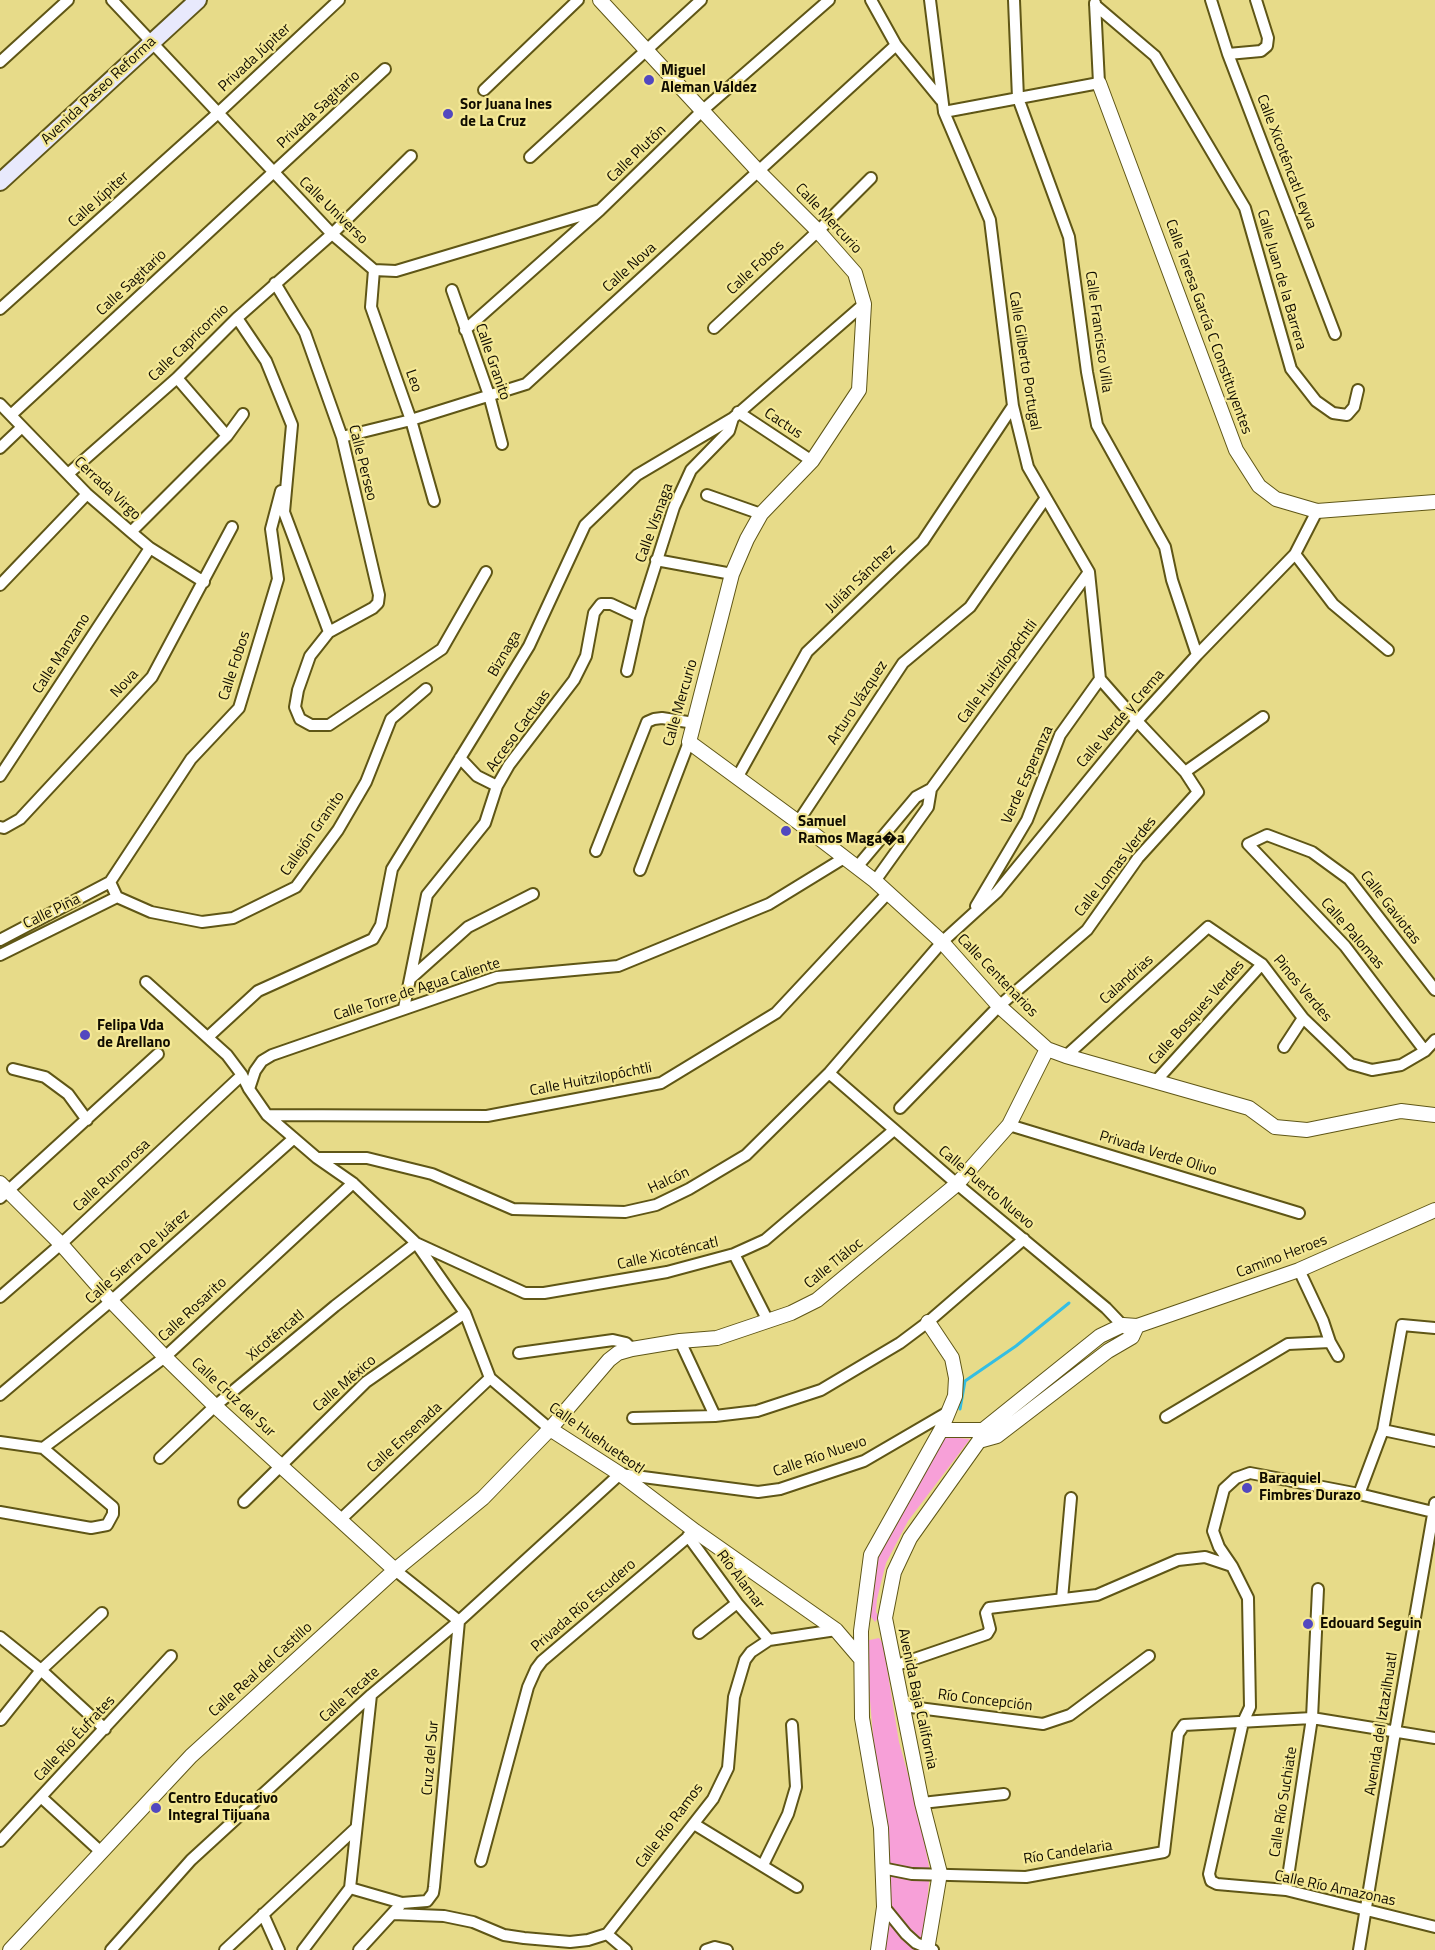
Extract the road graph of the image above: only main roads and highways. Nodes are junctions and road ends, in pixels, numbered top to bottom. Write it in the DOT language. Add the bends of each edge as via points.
graph roads {
  1 [pos="198,0"];
  2 [pos="0,182"];
  1 -- 2 [label="main road, Avenida Paseo Reforma"];
}
